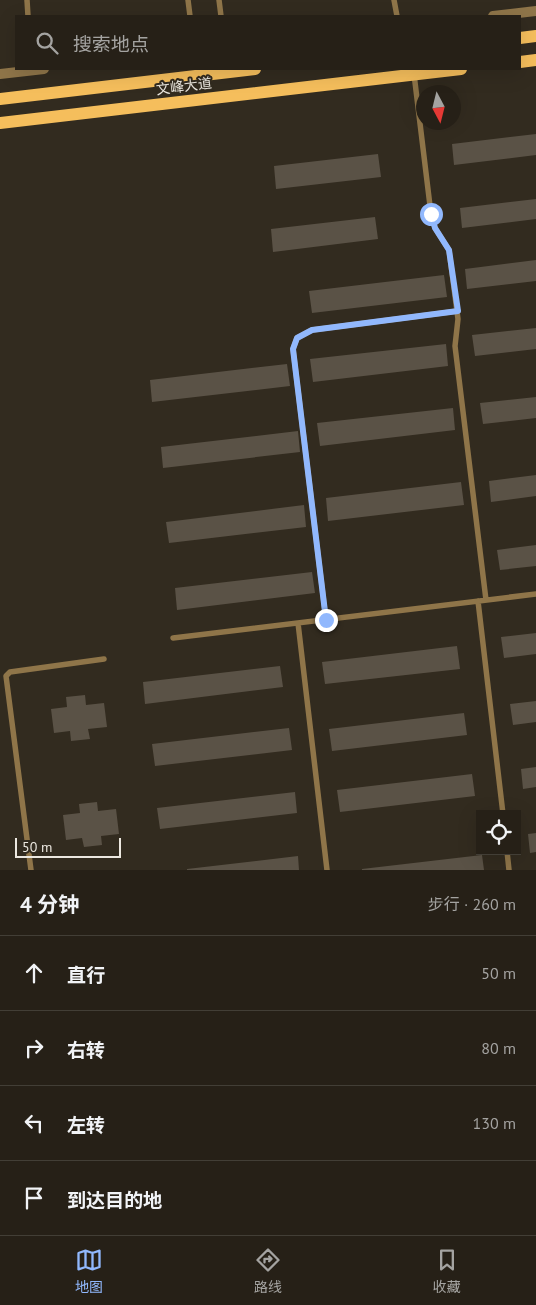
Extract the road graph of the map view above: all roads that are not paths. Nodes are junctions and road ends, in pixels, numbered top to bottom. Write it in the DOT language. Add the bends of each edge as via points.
graph roads {
  1 [pos="28,0"];
  2 [pos="188,0"];
  3 [pos="219,0"];
  4 [pos="394,0"];
  5 [pos="536,11"];
  6 [pos="28,15"];
  7 [pos="190,15"];
  8 [pos="221,15"];
  9 [pos="397,15"];
  10 [pos="502,15"];
  11 [pos="536,36"];
  12 [pos="521,38"];
  13 [pos="536,60"];
  14 [pos="521,62"];
  15 [pos="31,70"];
  16 [pos="234,70"];
  17 [pos="452,70"];
  18 [pos="212,71"];
  19 [pos="0,74"];
  20 [pos="414,74"];
  21 [pos="0,99"];
  22 [pos="0,123"];
  23 [pos="458,311"];
  24 [pos="536,594"];
  25 [pos="486,600"];
  26 [pos="478,601"];
  27 [pos="326,620"];
  28 [pos="298,623"];
  29 [pos="173,638"];
  30 [pos="104,659"];
  31 [pos="503,810"];
  32 [pos="507,855"];
  33 [pos="31,870"];
  34 [pos="327,870"];
  35 [pos="509,870"];
  1 -- 6 [label="lane"];
  2 -- 7 [label="lane"];
  3 -- 8 [label="lane"];
  4 -- 9 [label="lane"];
  5 -- 10 [label="street"];
  11 -- 12 [label="main road"];
  13 -- 14 [label="main road"];
  15 -- 19 [label="street"];
  16 -- 18 [label="main road, 文峰大道"];
  17 -- 20 [label="main road, 文峰大道"];
  18 -- 21 [label="main road, 文峰大道"];
  20 -- 22 [label="main road, 文峰大道"];
  20 -- 23 [label="lane" via="431,214 435,228 449,250"];
  23 -- 25 [label="lane" via="454,346"];
  23 -- 27 [label="lane" via="312,330 297,338 293,349"];
  24 -- 25 [label="lane"];
  25 -- 26 [label="lane"];
  26 -- 27 [label="lane"];
  26 -- 31 [label="lane"];
  27 -- 28 [label="lane"];
  28 -- 29 [label="lane"];
  28 -- 34 [label="lane"];
  30 -- 33 [label="lane" via="10,672 6,676"];
  32 -- 35 [label="lane"];
}
